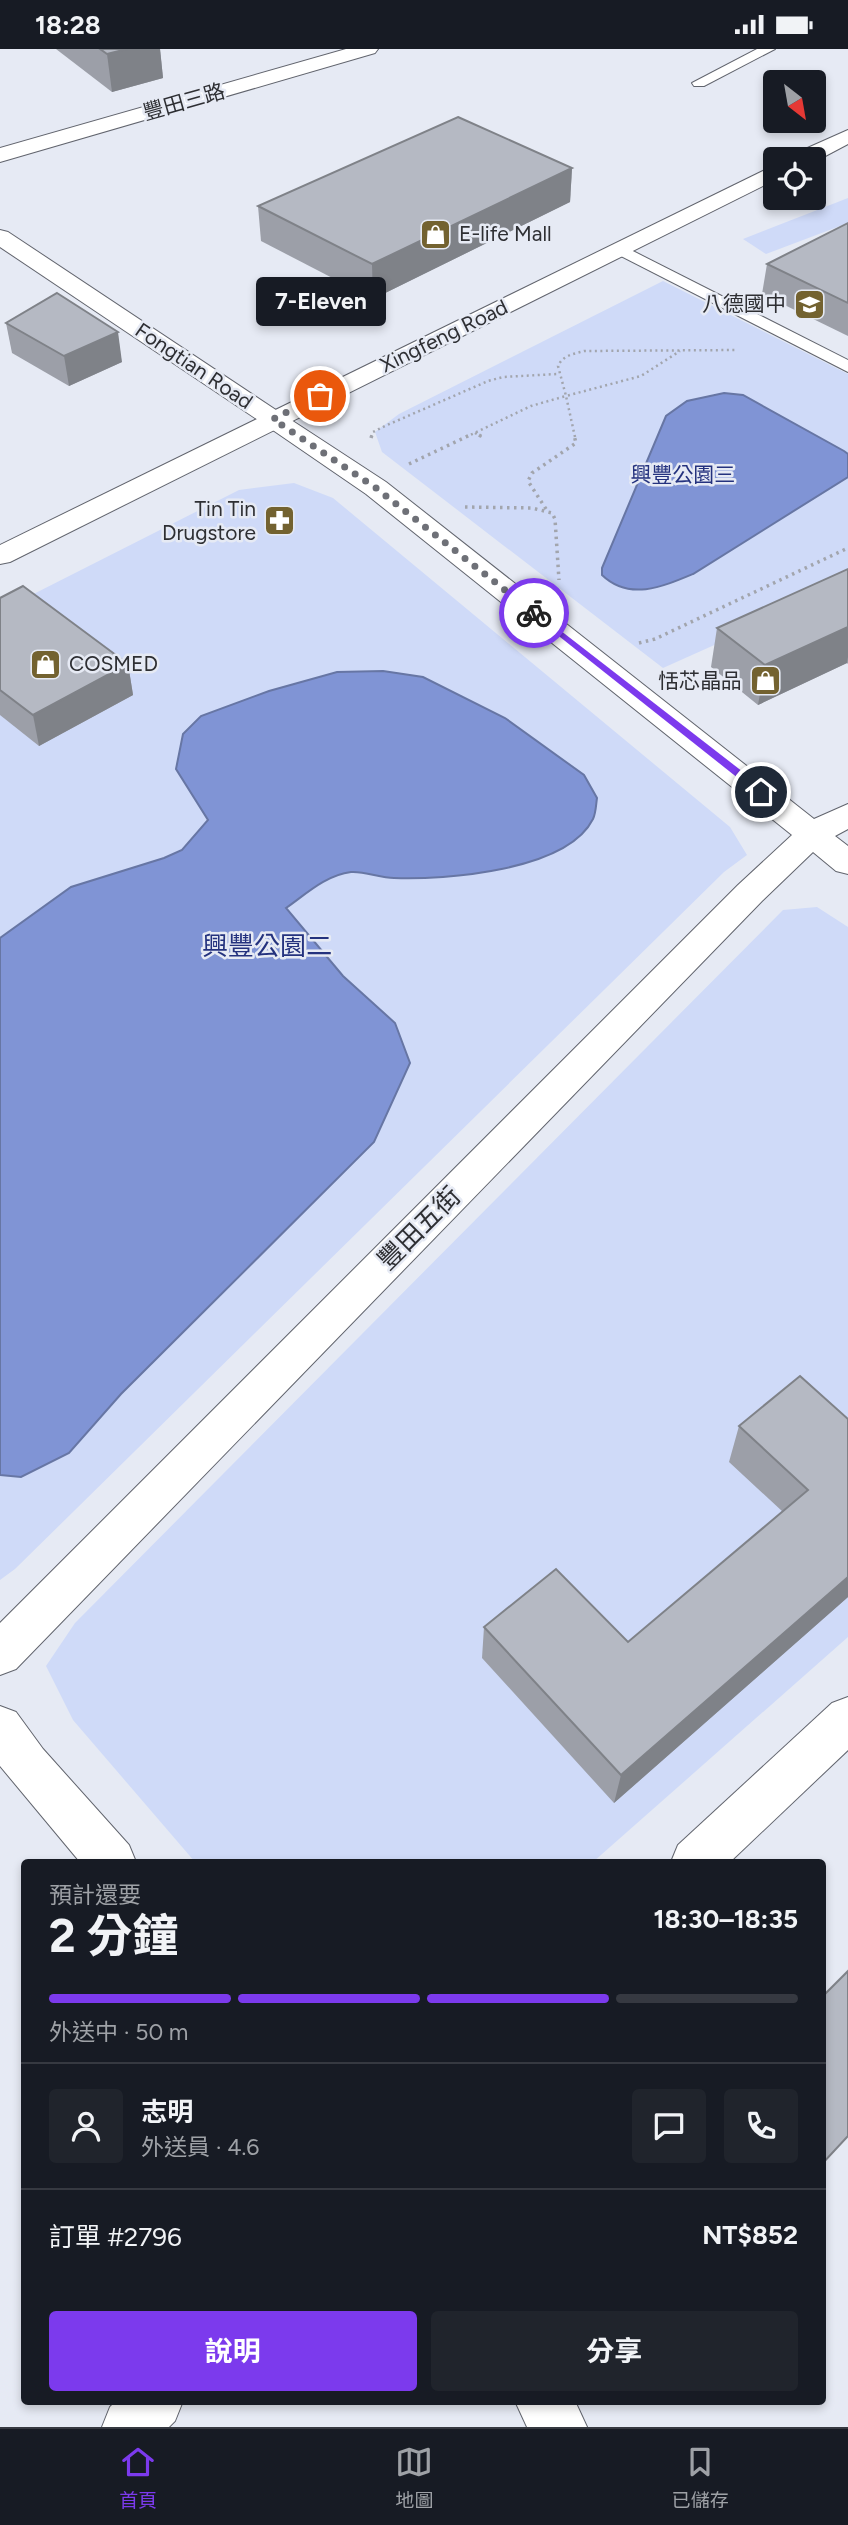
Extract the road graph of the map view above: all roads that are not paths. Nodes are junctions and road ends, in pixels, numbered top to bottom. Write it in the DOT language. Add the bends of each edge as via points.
graph roads {
  1 [pos="368,49"];
  2 [pos="768,49"];
  3 [pos="699,83"];
  4 [pos="848,136"];
  5 [pos="826,147"];
  6 [pos="0,155"];
  7 [pos="763,178"];
  8 [pos="0,237"];
  9 [pos="621,250"];
  10 [pos="848,367"];
  11 [pos="273,419"];
  12 [pos="0,556"];
  13 [pos="848,815"];
  14 [pos="813,834"];
  15 [pos="848,863"];
  16 [pos="0,1654"];
  17 [pos="848,1719"];
  18 [pos="0,1728"];
  19 [pos="109,1859"];
  20 [pos="698,1859"];
  21 [pos="151,2405"];
  22 [pos="545,2405"];
  23 [pos="130,2427"];
  24 [pos="559,2427"];
  1 -- 6 [label="street, 豐田三路"];
  2 -- 3 [label="lane"];
  4 -- 5 [label="street"];
  7 -- 9 [label="street, Xingfeng Road"];
  8 -- 11 [label="street, Fongtian Road"];
  9 -- 10 [label="lane"];
  9 -- 11 [label="street, Xingfeng Road"];
  11 -- 12 [label="street, Xingfeng Road"];
  11 -- 14 [label="street, Fongtian Road" via="376,488"];
  13 -- 14 [label="street, 豐田五街"];
  14 -- 15 [label="street, Fongtian Road"];
  14 -- 16 [label="street, 豐田五街"];
  17 -- 20 [label="street"];
  18 -- 19 [label="street"];
  21 -- 23 [label="street"];
  22 -- 24 [label="street"];
}
